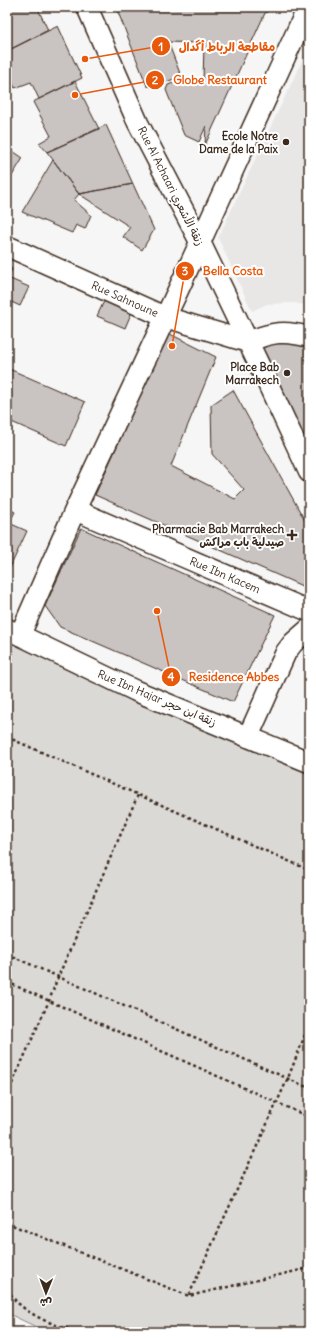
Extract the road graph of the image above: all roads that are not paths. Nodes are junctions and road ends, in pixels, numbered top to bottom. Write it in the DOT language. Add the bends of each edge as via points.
graph roads {
  1 [pos="87,7"];
  2 [pos="308,7"];
  3 [pos="200,242"];
  4 [pos="7,246"];
  5 [pos="165,317"];
  6 [pos="309,337"];
  7 [pos="248,342"];
  8 [pos="309,472"];
  9 [pos="75,510"];
  10 [pos="309,611"];
  11 [pos="309,629"];
  12 [pos="13,632"];
  13 [pos="248,737"];
  14 [pos="309,762"];
  1 -- 3 [label="street, Rue Al Achaari زنقة الأشعري" via="138,123"];
  2 -- 3 [label="street"];
  3 -- 5 [label="street"];
  3 -- 7 [label="street, Rue Al Achaari زنقة الأشعري"];
  4 -- 5 [label="street, Rue Sahnoune"];
  5 -- 7 [label="street, Rue Sahnoune"];
  5 -- 9 [label="street"];
  6 -- 7 [label="street" via="279,332"];
  7 -- 8 [label="street, Rue Al Achaari زنقة الأشعري"];
  9 -- 10 [label="street, Rue Ibn Kacem"];
  9 -- 12 [label="street"];
  11 -- 13 [label="street" via="286,652"];
  12 -- 13 [label="street, Rue Ibn Hajar زنقة ابن حجر" via="136,691"];
  13 -- 14 [label="street, Rue Ibn Hajar زنقة ابن حجر"];
}
